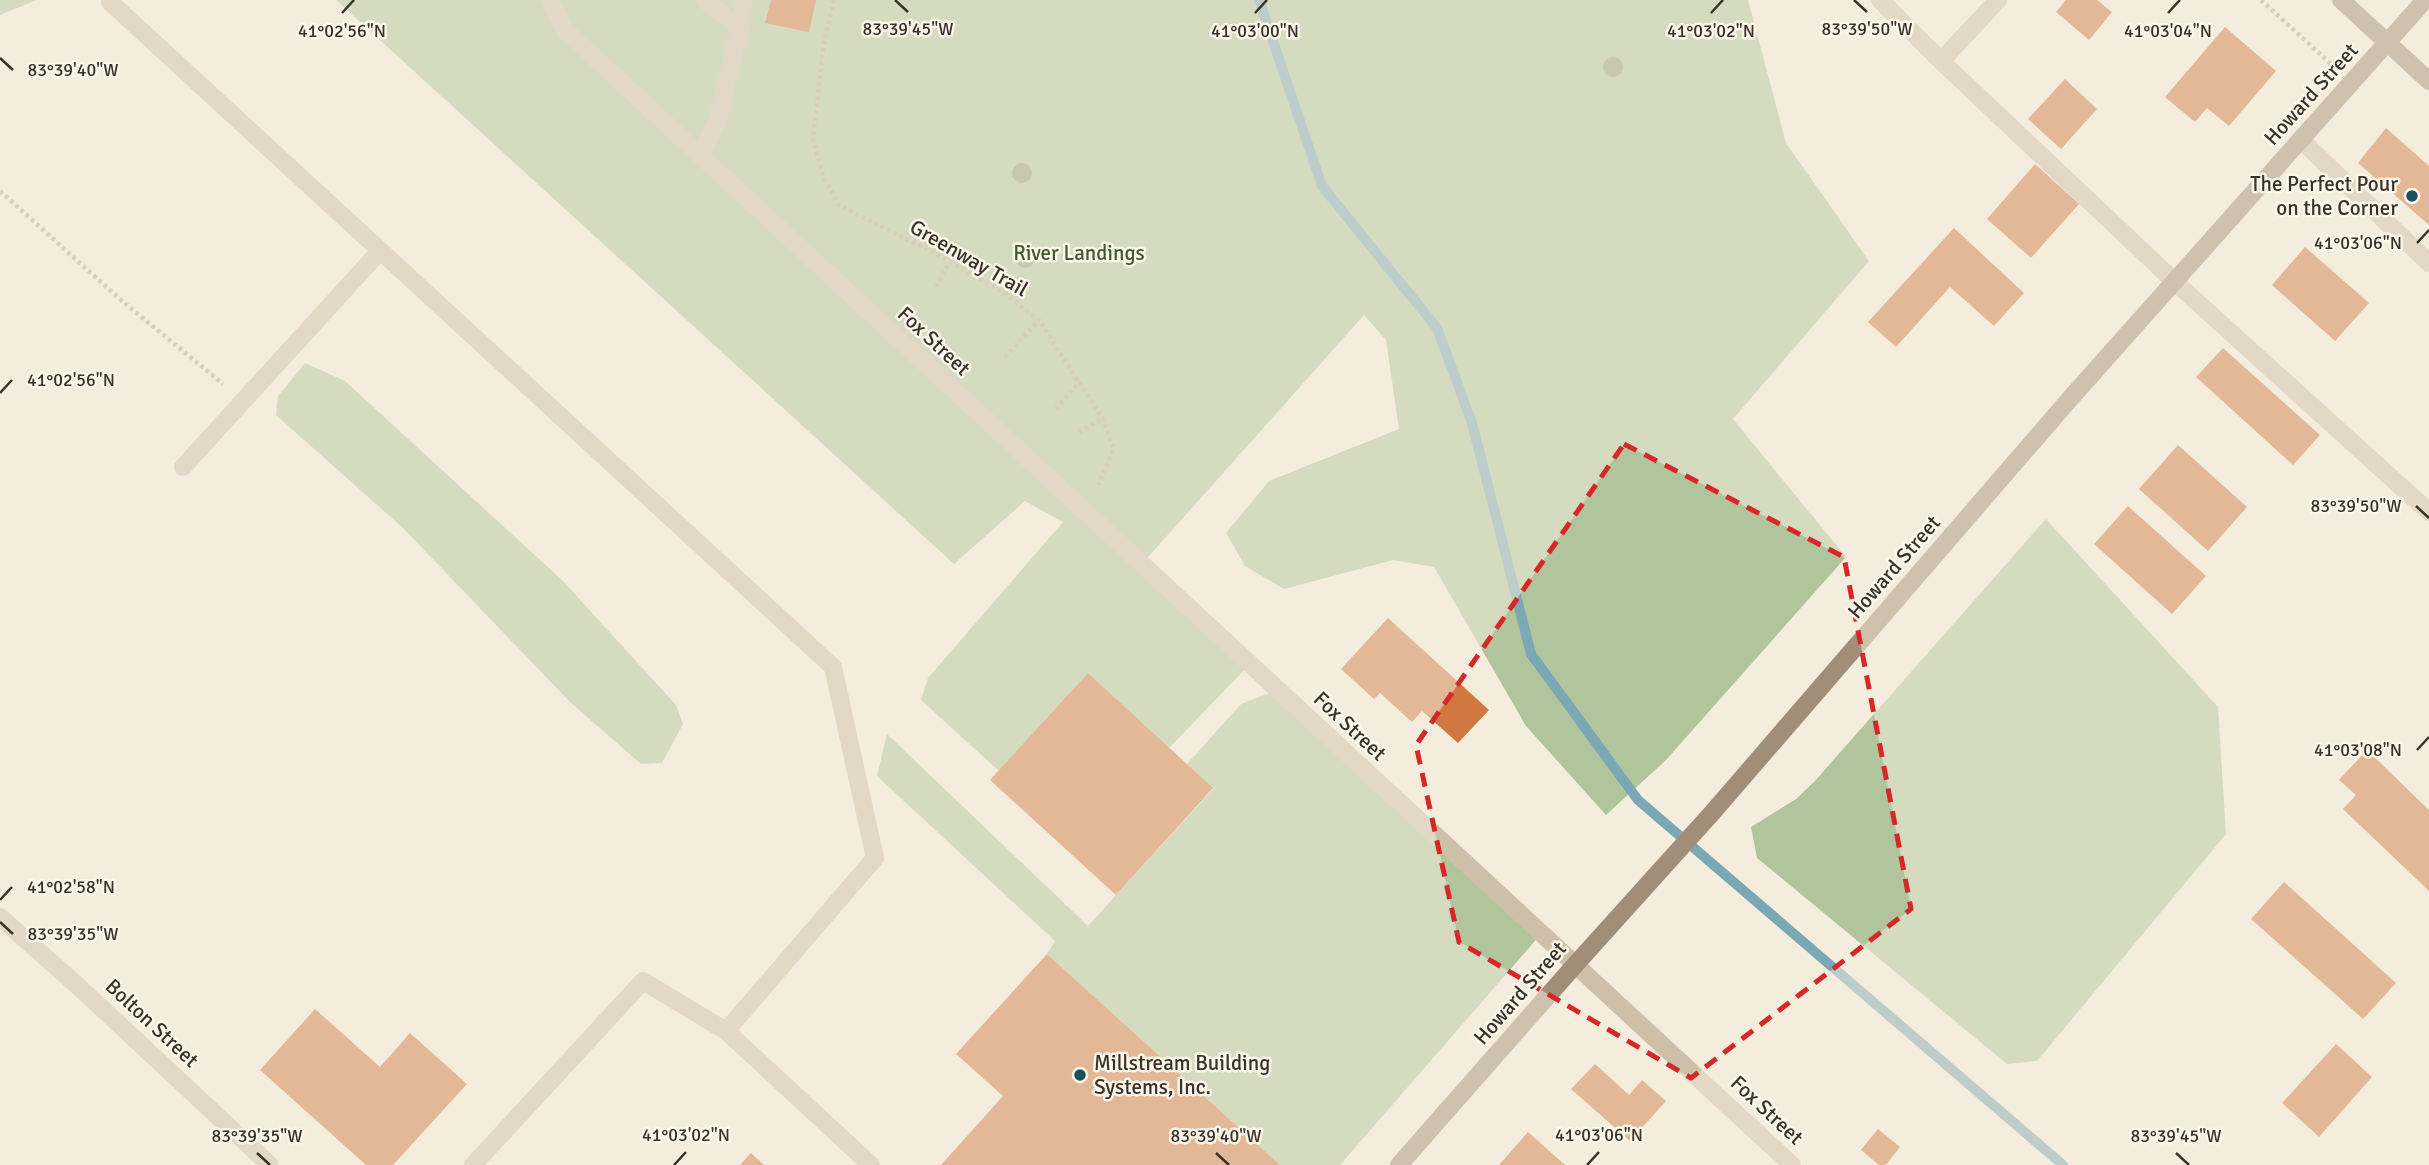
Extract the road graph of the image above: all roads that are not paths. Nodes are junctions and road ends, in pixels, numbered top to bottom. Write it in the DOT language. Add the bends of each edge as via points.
graph roads {
  1 [pos="549,0"];
  2 [pos="705,0"];
  3 [pos="744,0"];
  4 [pos="1881,0"];
  5 [pos="1997,0"];
  6 [pos="2341,0"];
  7 [pos="2425,0"];
  8 [pos="110,2"];
  9 [pos="740,29"];
  10 [pos="2387,43"];
  11 [pos="1941,61"];
  12 [pos="2429,81"];
  13 [pos="2301,140"];
  14 [pos="699,156"];
  15 [pos="380,251"];
  16 [pos="2429,263"];
  17 [pos="2175,282"];
  18 [pos="183,467"];
  19 [pos="2429,512"];
  20 [pos="0,917"];
  21 [pos="1574,965"];
  22 [pos="726,1031"];
  23 [pos="270,1165"];
  24 [pos="473,1165"];
  25 [pos="872,1165"];
  26 [pos="1399,1165"];
  27 [pos="1792,1165"];
  1 -- 14 [label="street, Fox Street" via="566,31"];
  2 -- 9 [label="street"];
  3 -- 9 [label="street"];
  4 -- 11 [label="street"];
  5 -- 11 [label="street"];
  6 -- 10 [label="street"];
  7 -- 10 [label="street, Howard Street"];
  8 -- 15 [label="street"];
  9 -- 14 [label="street" via="717,122"];
  10 -- 12 [label="street"];
  10 -- 13 [label="street, Howard Street"];
  11 -- 17 [label="street"];
  13 -- 16 [label="street"];
  13 -- 17 [label="street, Howard Street"];
  14 -- 21 [label="street, Fox Street"];
  15 -- 18 [label="street"];
  15 -- 22 [label="street" via="833,667 875,858"];
  17 -- 19 [label="street"];
  17 -- 21 [label="street, Howard Street"];
  20 -- 23 [label="street, Bolton Street"];
  21 -- 26 [label="street, Howard Street"];
  21 -- 27 [label="street, Fox Street"];
  22 -- 24 [label="street" via="643,981"];
  22 -- 25 [label="street"];
}
